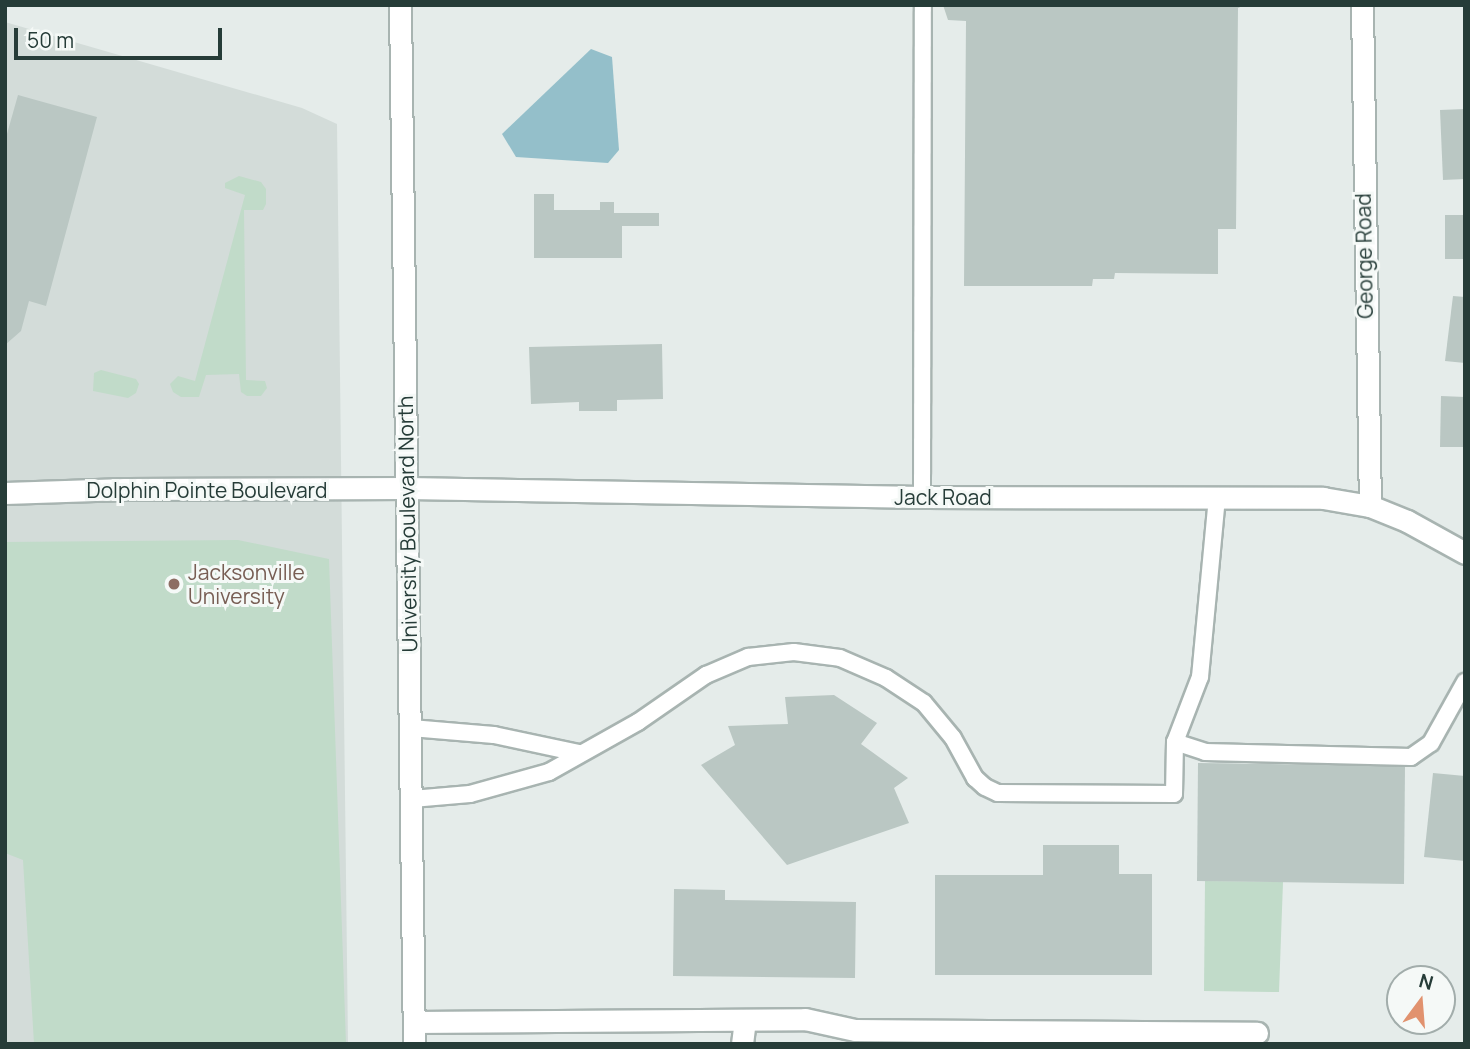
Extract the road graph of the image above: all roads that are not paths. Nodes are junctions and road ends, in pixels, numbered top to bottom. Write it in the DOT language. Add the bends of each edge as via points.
graph roads {
  1 [pos="400,5"];
  2 [pos="923,5"];
  3 [pos="1362,5"];
  4 [pos="409,488"];
  5 [pos="5,493"];
  6 [pos="922,497"];
  7 [pos="1217,498"];
  8 [pos="1370,506"];
  9 [pos="1465,554"];
  10 [pos="1465,682"];
  11 [pos="411,728"];
  12 [pos="1175,742"];
  13 [pos="579,753"];
  14 [pos="412,799"];
  15 [pos="744,1020"];
  16 [pos="414,1022"];
  17 [pos="1256,1033"];
  18 [pos="998,1037"];
  19 [pos="1171,1038"];
  20 [pos="414,1044"];
  21 [pos="742,1044"];
  1 -- 4 [label="street, University Boulevard North"];
  2 -- 6 [label="lane"];
  3 -- 8 [label="street, George Road"];
  4 -- 5 [label="street, Dolphin Pointe Boulevard"];
  4 -- 6 [label="street, Jack Road"];
  4 -- 11 [label="street, University Boulevard North"];
  6 -- 7 [label="street, Jack Road"];
  7 -- 8 [label="street, Jack Road" via="1323,498"];
  7 -- 12 [label="lane" via="1200,677"];
  8 -- 9 [label="street, Jack Road"];
  10 -- 12 [label="lane" via="1431,743 1411,757 1205,752"];
  11 -- 13 [label="lane" via="494,736"];
  11 -- 14 [label="street, University Boulevard North"];
  12 -- 13 [label="lane" via="1174,794 998,793 975,778 953,737 924,703 886,678 839,658 794,652 748,657 706,675 638,722"];
  13 -- 14 [label="lane" via="548,772 503,786"];
  14 -- 16 [label="street, University Boulevard North"];
  15 -- 16 [label="street"];
  15 -- 18 [label="street" via="805,1019 855,1030"];
  15 -- 21 [label="street"];
  16 -- 20 [label="street, University Boulevard North"];
  17 -- 19 [label="street"];
  18 -- 19 [label="street"];
}
